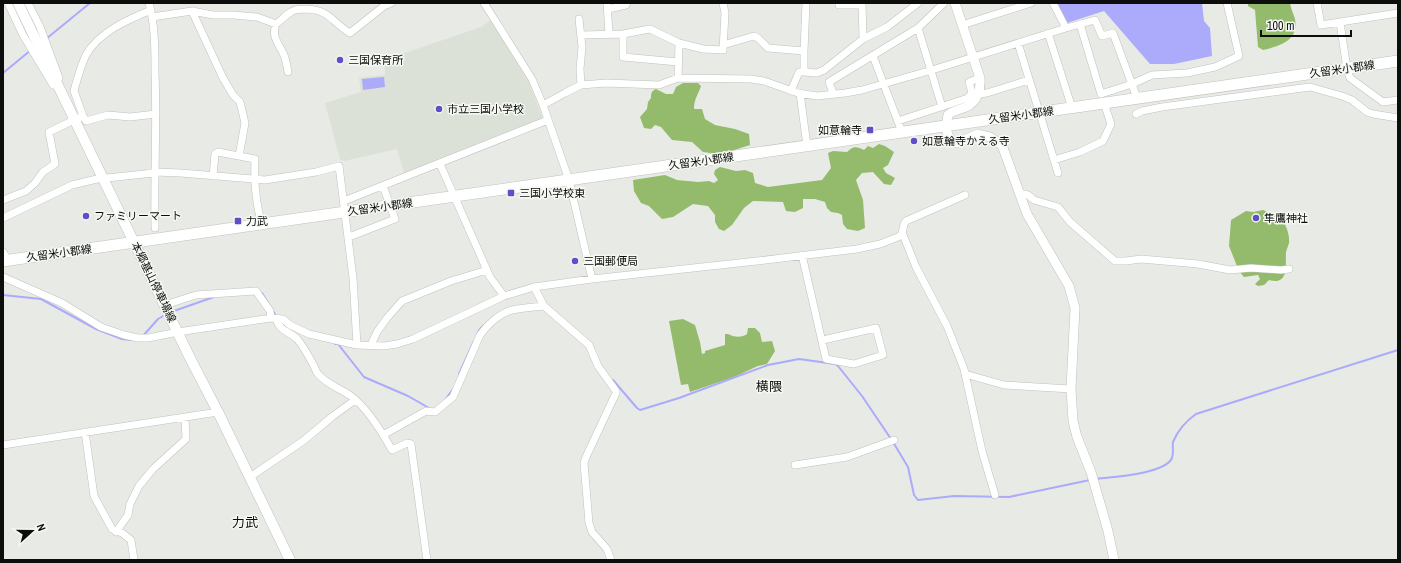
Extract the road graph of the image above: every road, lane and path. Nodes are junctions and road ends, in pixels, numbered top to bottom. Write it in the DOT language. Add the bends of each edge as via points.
graph roads {
  1 [pos="8,3"];
  2 [pos="18,3"];
  3 [pos="28,3"];
  4 [pos="391,3"];
  5 [pos="484,3"];
  6 [pos="627,3"];
  7 [pos="723,3"];
  8 [pos="806,3"];
  9 [pos="839,3"];
  10 [pos="918,3"];
  11 [pos="944,3"];
  12 [pos="955,3"];
  13 [pos="1031,3"];
  14 [pos="1053,3"];
  15 [pos="1227,3"];
  16 [pos="1317,3"];
  17 [pos="862,4"];
  18 [pos="607,6"];
  19 [pos="150,10"];
  20 [pos="192,11"];
  21 [pos="1398,13"];
  22 [pos="580,19"];
  23 [pos="1340,22"];
  24 [pos="276,24"];
  25 [pos="1080,24"];
  26 [pos="962,25"];
  27 [pos="918,28"];
  28 [pos="1066,28"];
  29 [pos="1048,33"];
  30 [pos="609,34"];
  31 [pos="623,34"];
  32 [pos="581,35"];
  33 [pos="862,39"];
  34 [pos="1018,42"];
  35 [pos="679,43"];
  36 [pos="723,45"];
  37 [pos="804,51"];
  38 [pos="873,56"];
  39 [pos="973,57"];
  40 [pos="1398,61"];
  41 [pos="678,62"];
  42 [pos="1347,69"];
  43 [pos="932,70"];
  44 [pos="288,72"];
  45 [pos="804,72"];
  46 [pos="678,78"];
  47 [pos="980,78"];
  48 [pos="1029,80"];
  49 [pos="882,84"];
  50 [pos="1132,84"];
  51 [pos="581,85"];
  52 [pos="791,92"];
  53 [pos="800,93"];
  54 [pos="833,93"];
  55 [pos="978,94"];
  56 [pos="1137,98"];
  57 [pos="1398,100"];
  58 [pos="1104,104"];
  59 [pos="543,105"];
  60 [pos="942,107"];
  61 [pos="1072,108"];
  62 [pos="1040,113"];
  63 [pos="156,114"];
  64 [pos="1136,114"];
  65 [pos="83,116"];
  66 [pos="1398,118"];
  67 [pos="548,120"];
  68 [pos="75,121"];
  69 [pos="898,121"];
  70 [pos="946,126"];
  71 [pos="902,132"];
  72 [pos="807,146"];
  73 [pos="239,156"];
  74 [pos="1054,160"];
  75 [pos="440,164"];
  76 [pos="154,173"];
  77 [pos="1058,173"];
  78 [pos="213,176"];
  79 [pos="103,178"];
  80 [pos="254,180"];
  81 [pos="569,180"];
  82 [pos="383,186"];
  83 [pos="1020,193"];
  84 [pos="965,195"];
  85 [pos="453,196"];
  86 [pos="3,200"];
  87 [pos="344,206"];
  88 [pos="390,206"];
  89 [pos="3,218"];
  90 [pos="262,224"];
  91 [pos="155,228"];
  92 [pos="902,234"];
  93 [pos="349,237"];
  94 [pos="135,243"];
  95 [pos="802,255"];
  96 [pos="5,258"];
  97 [pos="1289,269"];
  98 [pos="487,270"];
  99 [pos="3,277"];
  100 [pos="592,279"];
  101 [pos="534,287"];
  102 [pos="504,296"];
  103 [pos="165,305"];
  104 [pos="544,306"];
  105 [pos="273,319"];
  106 [pos="178,332"];
  107 [pos="823,340"];
  108 [pos="357,345"];
  109 [pos="371,346"];
  110 [pos="965,374"];
  111 [pos="1071,389"];
  112 [pos="355,400"];
  113 [pos="218,412"];
  114 [pos="185,418"];
  115 [pos="85,432"];
  116 [pos="384,435"];
  117 [pos="894,440"];
  118 [pos="3,444"];
  119 [pos="795,465"];
  120 [pos="250,477"];
  121 [pos="995,495"];
  122 [pos="116,532"];
  123 [pos="134,560"];
  124 [pos="290,560"];
  125 [pos="427,560"];
  126 [pos="610,560"];
  127 [pos="1114,560"];
  1 -- 68 [label="street" via="23,35"];
  2 -- 68 [label="main road, 本郷基山停車場線"];
  3 -- 68 [label="street" via="40,27"];
  4 -- 24 [label="street" via="350,33 324,13 314,10 297,9"];
  5 -- 59 [label="street" via="532,79"];
  6 -- 18 [label="street"];
  7 -- 36 [label="street"];
  8 -- 37 [label="street"];
  9 -- 17 [label="street"];
  10 -- 33 [label="street" via="887,27"];
  11 -- 27 [label="street"];
  12 -- 26 [label="street"];
  13 -- 26 [label="street"];
  14 -- 28 [label="street"];
  15 -- 50 [label="street" via="1239,56 1215,67 1187,73 1152,75"];
  16 -- 23 [label="street" via="1321,24"];
  17 -- 33 [label="street"];
  18 -- 30 [label="street"];
  19 -- 20 [label="street"];
  19 -- 63 [label="street" via="154,39"];
  19 -- 65 [label="street" via="126,20 106,34 85,56 74,92"];
  20 -- 24 [label="street" via="213,15 257,17"];
  20 -- 73 [label="street" via="223,78 240,102 245,123"];
  21 -- 23 [label="street"];
  22 -- 32 [label="street"];
  23 -- 42 [label="street"];
  24 -- 44 [label="street" via="274,35 285,57"];
  25 -- 28 [label="street"];
  25 -- 50 [label="street" via="1095,20 1102,36 1112,33"];
  25 -- 50 [label="street" via="1101,94"];
  26 -- 39 [label="street"];
  27 -- 38 [label="street"];
  27 -- 43 [label="street"];
  28 -- 29 [label="street"];
  29 -- 34 [label="street"];
  29 -- 61 [label="street"];
  30 -- 31 [label="street"];
  30 -- 32 [label="street"];
  31 -- 35 [label="street" via="650,29"];
  31 -- 41 [label="street" via="623,57"];
  32 -- 51 [label="street"];
  33 -- 45 [label="street" via="821,72"];
  34 -- 39 [label="street"];
  34 -- 48 [label="street"];
  35 -- 36 [label="street" via="703,49 723,50"];
  35 -- 41 [label="street"];
  36 -- 37 [label="street" via="754,36 768,48"];
  37 -- 45 [label="street"];
  38 -- 49 [label="street"];
  38 -- 54 [label="street" via="829,82"];
  39 -- 43 [label="street"];
  39 -- 47 [label="street"];
  40 -- 42 [label="main road, 久留米小郡線"];
  41 -- 46 [label="street"];
  42 -- 56 [label="main road, 久留米小郡線"];
  42 -- 57 [label="street" via="1350,78 1383,102"];
  43 -- 49 [label="street"];
  43 -- 60 [label="street"];
  45 -- 52 [label="street" via="799,72"];
  46 -- 51 [label="street" via="659,85"];
  46 -- 52 [label="street" via="751,79 764,81"];
  47 -- 55 [label="street"];
  47 -- 60 [label="street" via="969,82 972,93 968,98"];
  48 -- 55 [label="street"];
  48 -- 62 [label="street"];
  49 -- 54 [label="street" via="845,93"];
  49 -- 69 [label="street"];
  50 -- 56 [label="street"];
  51 -- 59 [label="street"];
  52 -- 53 [label="street"];
  53 -- 54 [label="street" via="816,96"];
  53 -- 72 [label="street"];
  55 -- 70 [label="street" via="969,105 950,113"];
  56 -- 58 [label="main road, 久留米小郡線"];
  58 -- 61 [label="main road, 久留米小郡線"];
  58 -- 74 [label="street" via="1111,124 1103,141"];
  59 -- 67 [label="street"];
  60 -- 69 [label="street"];
  61 -- 62 [label="main road, 久留米小郡線"];
  62 -- 70 [label="main road, 久留米小郡線"];
  62 -- 74 [label="street"];
  63 -- 65 [label="street" via="130,117 108,115 86,121"];
  63 -- 76 [label="street"];
  64 -- 66 [label="street" via="1162,107 1310,87 1352,100 1367,112"];
  65 -- 68 [label="street"];
  67 -- 75 [label="street"];
  67 -- 81 [label="street"];
  68 -- 79 [label="main road, 本郷基山停車場線"];
  68 -- 86 [label="street" via="49,132 56,164 42,172 26,191"];
  69 -- 71 [label="street"];
  70 -- 71 [label="main road, 久留米小郡線"];
  70 -- 83 [label="street" via="948,136 954,142 978,134 990,137 1002,145"];
  71 -- 72 [label="main road, 久留米小郡線"];
  72 -- 81 [label="main road, 久留米小郡線"];
  73 -- 78 [label="street" via="218,152 215,154"];
  73 -- 80 [label="street" via="255,159"];
  74 -- 77 [label="street"];
  75 -- 82 [label="street"];
  75 -- 85 [label="street"];
  76 -- 78 [label="street"];
  76 -- 79 [label="street"];
  76 -- 91 [label="street"];
  78 -- 80 [label="street"];
  79 -- 89 [label="street" via="72,185"];
  79 -- 94 [label="main road, 本郷基山停車場線"];
  80 -- 87 [label="street" via="299,175 339,166"];
  80 -- 90 [label="street"];
  81 -- 85 [label="main road, 久留米小郡線"];
  81 -- 100 [label="street"];
  82 -- 87 [label="street"];
  82 -- 88 [label="street"];
  83 -- 97 [label="street" via="1058,207 1070,222 1115,261 1141,259 1198,264 1230,270"];
  83 -- 111 [label="street" via="1027,214 1061,270 1073,297 1075,322"];
  84 -- 92 [label="street" via="906,222"];
  85 -- 88 [label="main road, 久留米小郡線"];
  85 -- 98 [label="street"];
  87 -- 88 [label="main road, 久留米小郡線"];
  87 -- 90 [label="main road, 久留米小郡線"];
  87 -- 93 [label="street"];
  88 -- 93 [label="street" via="395,219"];
  90 -- 94 [label="main road, 久留米小郡線"];
  92 -- 95 [label="street" via="880,244 857,249"];
  92 -- 110 [label="street" via="947,326"];
  93 -- 108 [label="street"];
  94 -- 96 [label="main road, 久留米小郡線"];
  94 -- 103 [label="main road, 本郷基山停車場線"];
  95 -- 100 [label="street"];
  95 -- 107 [label="street"];
  98 -- 102 [label="street"];
  98 -- 109 [label="street" via="402,300 377,332"];
  99 -- 106 [label="street" via="57,300 102,327 124,335 148,338"];
  100 -- 101 [label="street"];
  101 -- 102 [label="street"];
  101 -- 104 [label="street"];
  102 -- 109 [label="street" via="413,339 397,344"];
  103 -- 105 [label="street" via="196,295 256,291 270,310"];
  103 -- 106 [label="main road, 本郷基山停車場線"];
  104 -- 116 [label="street" via="511,310 484,329 453,397 435,412 426,411"];
  104 -- 126 [label="street" via="589,345 601,371 616,391 584,463 589,524 592,532 607,549"];
  105 -- 106 [label="street"];
  105 -- 108 [label="street" via="283,319 309,334"];
  105 -- 112 [label="street" via="282,330 300,342 318,374"];
  106 -- 113 [label="main road, 本郷基山停車場線"];
  107 -- 107 [label="street" via="826,359 834,362 854,364 883,355 876,328"];
  108 -- 109 [label="street"];
  110 -- 111 [label="street" via="1004,385"];
  110 -- 121 [label="street" via="980,443"];
  111 -- 127 [label="street" via="1073,422 1091,472"];
  112 -- 116 [label="street"];
  112 -- 120 [label="street" via="303,442"];
  113 -- 114 [label="street"];
  113 -- 120 [label="main road, 本郷基山停車場線"];
  114 -- 115 [label="street"];
  114 -- 122 [label="street" via="186,439 153,469 140,486 130,504 128,515"];
  115 -- 118 [label="street"];
  115 -- 122 [label="street" via="94,496"];
  116 -- 125 [label="street" via="392,450 407,442 410,444"];
  117 -- 119 [label="street" via="847,457"];
  120 -- 124 [label="main road, 本郷基山停車場線"];
  122 -- 123 [label="street" via="131,540"];
}
